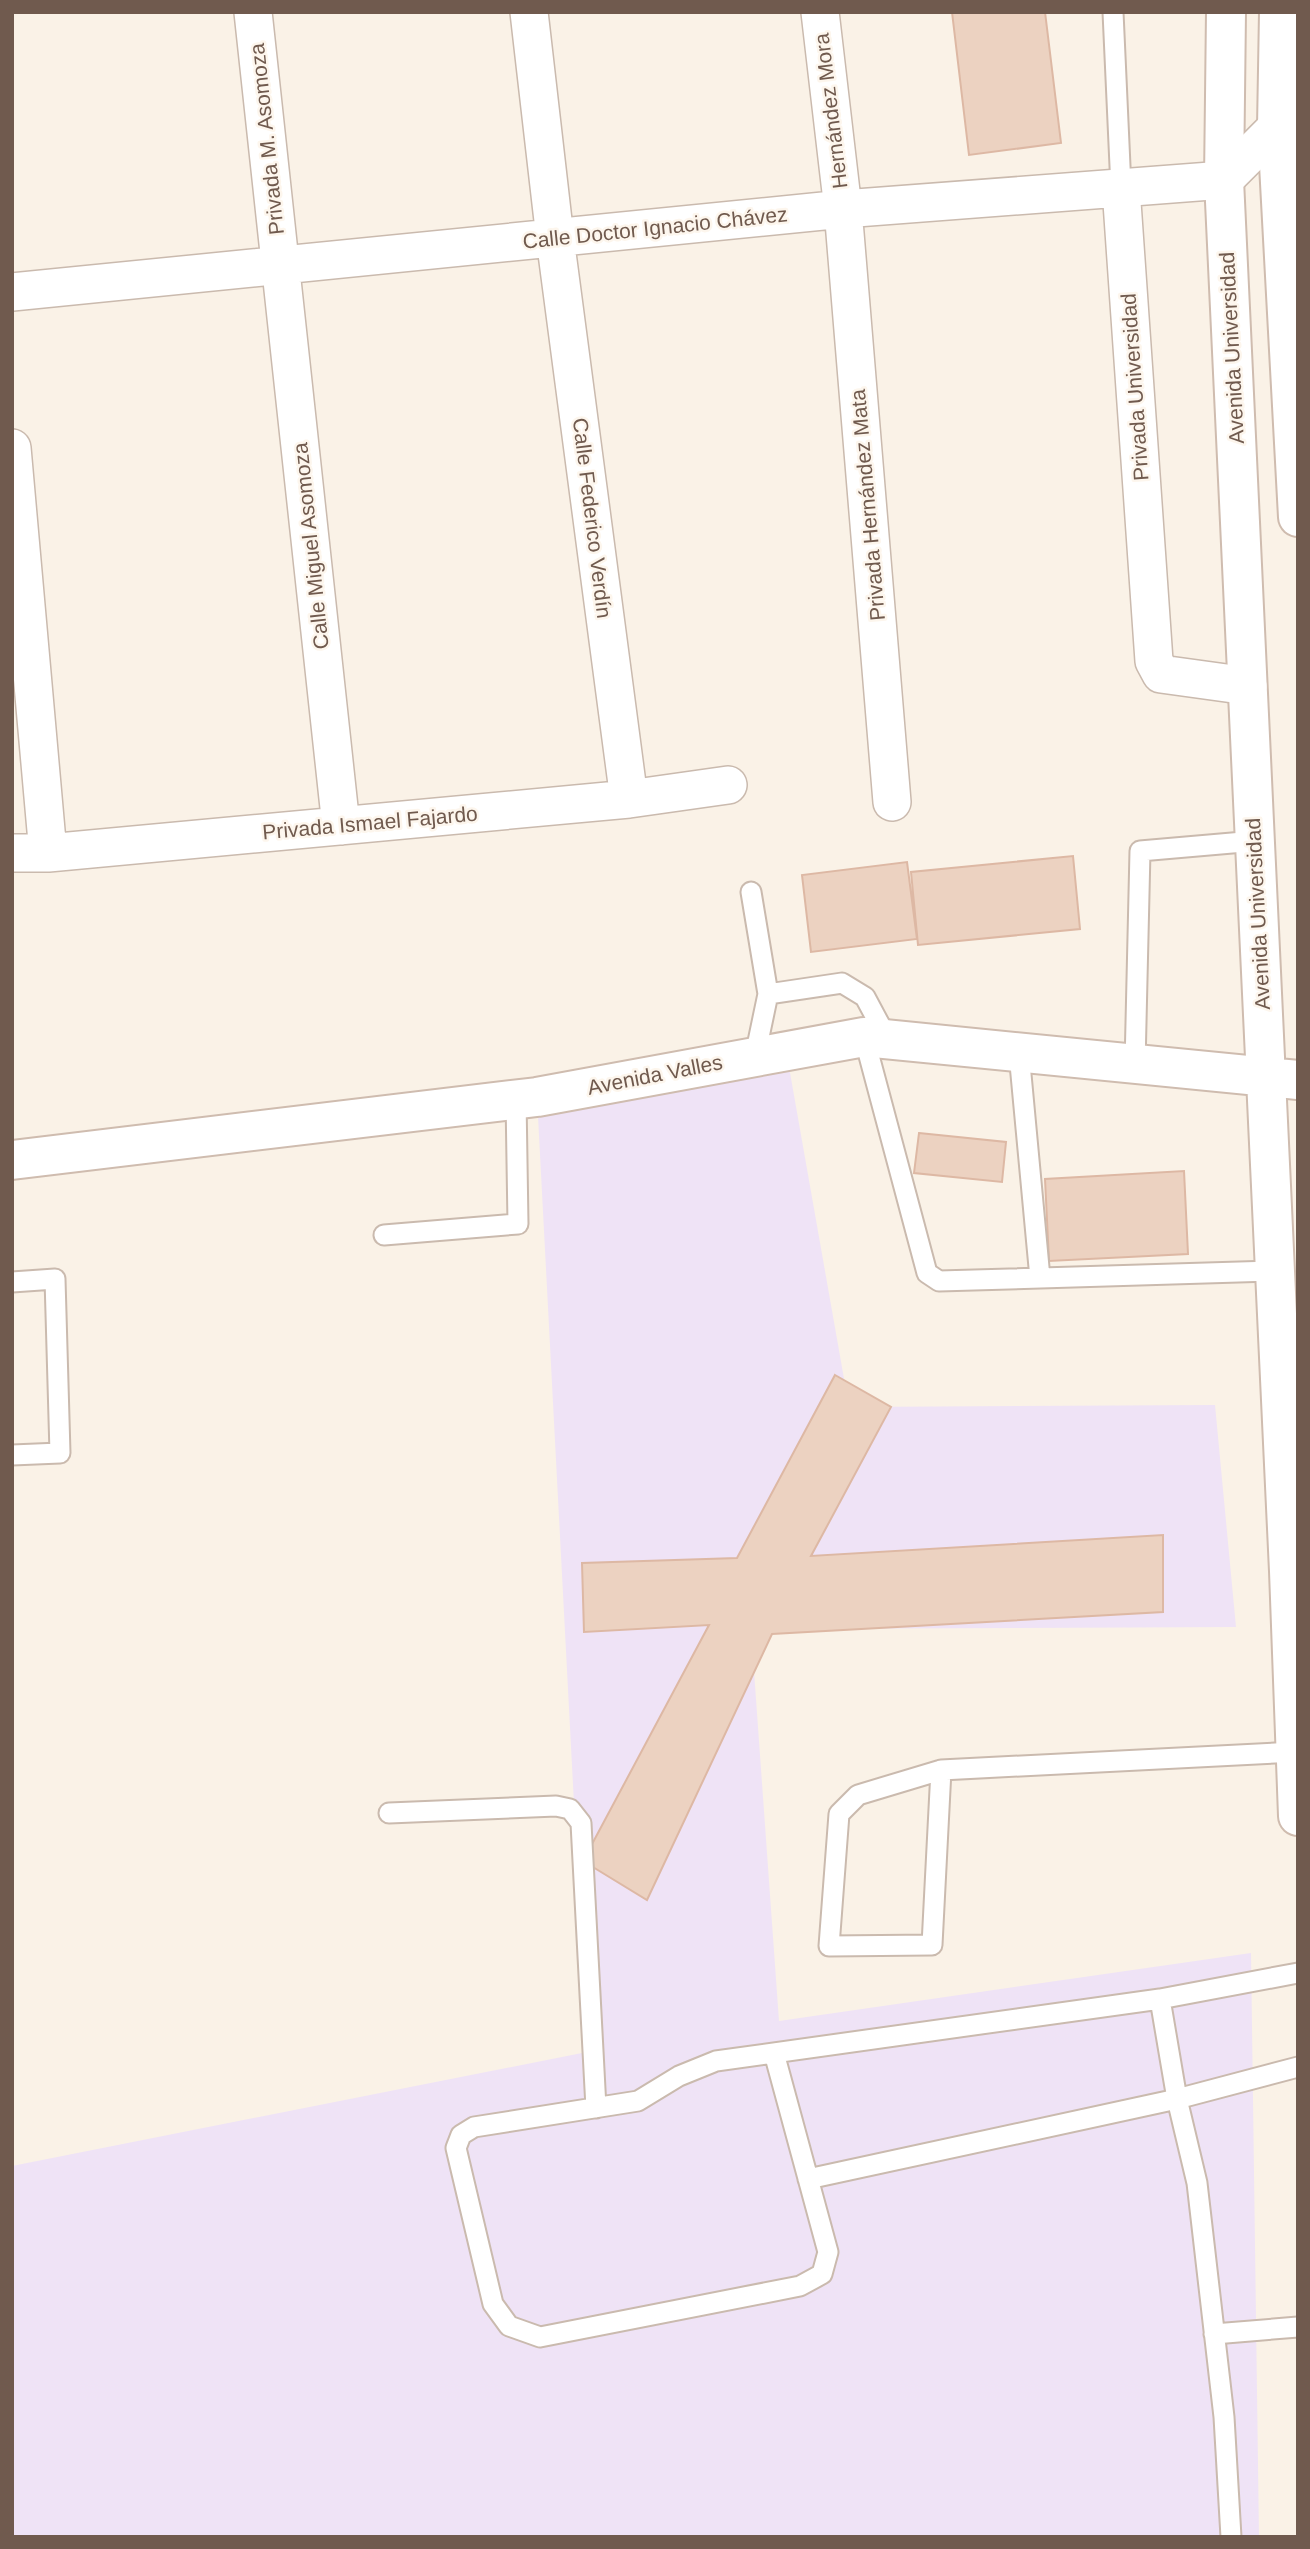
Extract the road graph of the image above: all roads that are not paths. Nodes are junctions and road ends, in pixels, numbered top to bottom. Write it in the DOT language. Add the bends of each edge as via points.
graph roads {
  1 [pos="253,12"];
  2 [pos="528,12"];
  3 [pos="820,12"];
  4 [pos="1113,12"];
  5 [pos="1226,12"];
  6 [pos="1279,12"];
  7 [pos="1288,127"];
  8 [pos="1224,180"];
  9 [pos="1121,188"];
  10 [pos="843,209"];
  11 [pos="555,238"];
  12 [pos="281,265"];
  13 [pos="12,292"];
  14 [pos="12,448"];
  15 [pos="1298,517"];
  16 [pos="1248,686"];
  17 [pos="728,785"];
  18 [pos="629,799"];
  19 [pos="892,802"];
  20 [pos="341,826"];
  21 [pos="1255,841"];
  22 [pos="12,853"];
  23 [pos="48,853"];
  24 [pos="751,892"];
  25 [pos="768,994"];
  26 [pos="876,1038"];
  27 [pos="1019,1053"];
  28 [pos="755,1056"];
  29 [pos="1135,1065"];
  30 [pos="1282,1079"];
  31 [pos="516,1099"];
  32 [pos="12,1160"];
  33 [pos="384,1235"];
  34 [pos="1275,1271"];
  35 [pos="1040,1278"];
  36 [pos="12,1282"];
  37 [pos="12,1455"];
  38 [pos="1294,1571"];
  39 [pos="1296,1752"];
  40 [pos="941,1770"];
  41 [pos="389,1812"];
  42 [pos="1298,1816"];
  43 [pos="1298,1973"];
  44 [pos="1160,1998"];
  45 [pos="774,2053"];
  46 [pos="1298,2067"];
  47 [pos="1177,2099"];
  48 [pos="596,2108"];
  49 [pos="808,2179"];
  50 [pos="1298,2327"];
  51 [pos="1214,2334"];
  52 [pos="1231,2537"];
  1 -- 12 [label="street, Privada M. Asomoza"];
  2 -- 11 [label="street, Calle Federico Verdín"];
  3 -- 10 [label="street, Hernández Mora"];
  4 -- 9 [label="lane, Privada Universidad"];
  5 -- 8 [label="main road, Avenida Universidad"];
  6 -- 7 [label="main road"];
  7 -- 8 [label="street"];
  7 -- 15 [label="main road"];
  8 -- 9 [label="street, Calle Doctor Ignacio Chávez"];
  8 -- 16 [label="main road, Avenida Universidad"];
  9 -- 10 [label="street, Calle Doctor Ignacio Chávez"];
  9 -- 16 [label="street, Privada Universidad" via="1154,662 1161,674"];
  10 -- 11 [label="street, Calle Doctor Ignacio Chávez"];
  10 -- 19 [label="street, Privada Hernández Mata"];
  11 -- 12 [label="street, Calle Doctor Ignacio Chávez"];
  11 -- 18 [label="street, Calle Federico Verdín"];
  12 -- 13 [label="street, Calle Doctor Ignacio Chávez"];
  12 -- 20 [label="street, Calle Miguel Asomoza"];
  14 -- 23 [label="street"];
  16 -- 21 [label="main road, Avenida Universidad"];
  17 -- 18 [label="street, Privada Ismael Fajardo"];
  18 -- 20 [label="street, Privada Ismael Fajardo"];
  20 -- 23 [label="street, Privada Ismael Fajardo"];
  21 -- 29 [label="lane" via="1140,851"];
  21 -- 30 [label="main road, Avenida Universidad"];
  22 -- 23 [label="street, Privada Ismael Fajardo"];
  24 -- 25 [label="lane"];
  25 -- 26 [label="lane" via="842,983 865,996"];
  25 -- 28 [label="lane"];
  26 -- 27 [label="main road, Avenida Valles"];
  26 -- 28 [label="main road, Avenida Valles"];
  26 -- 35 [label="lane" via="927,1273 939,1281"];
  27 -- 29 [label="main road, Avenida Valles"];
  27 -- 35 [label="lane"];
  28 -- 31 [label="main road, Avenida Valles"];
  29 -- 30 [label="main road, Avenida Valles"];
  30 -- 34 [label="main road, Avenida Universidad"];
  31 -- 32 [label="main road, Avenida Valles"];
  31 -- 33 [label="lane" via="518,1224"];
  34 -- 35 [label="lane"];
  34 -- 38 [label="main road, Avenida Universidad"];
  36 -- 37 [label="lane" via="55,1279 60,1452"];
  38 -- 39 [label="main road, Avenida Universidad"];
  39 -- 40 [label="lane"];
  39 -- 42 [label="main road, Avenida Universidad"];
  40 -- 40 [label="lane" via="858,1795 839,1814 829,1946 932,1945"];
  41 -- 48 [label="lane" via="570,1808 581,1824"];
  43 -- 44 [label="lane"];
  44 -- 45 [label="lane"];
  44 -- 47 [label="lane"];
  45 -- 48 [label="lane" via="716,2061 679,2076 638,2101"];
  45 -- 49 [label="lane"];
  46 -- 47 [label="lane"];
  47 -- 49 [label="lane"];
  47 -- 51 [label="lane" via="1196,2183"];
  48 -- 49 [label="lane" via="474,2127 461,2135 456,2148 493,2304 509,2326 540,2336 800,2286 822,2274 828,2252"];
  50 -- 51 [label="lane"];
  51 -- 52 [label="lane"];
}
